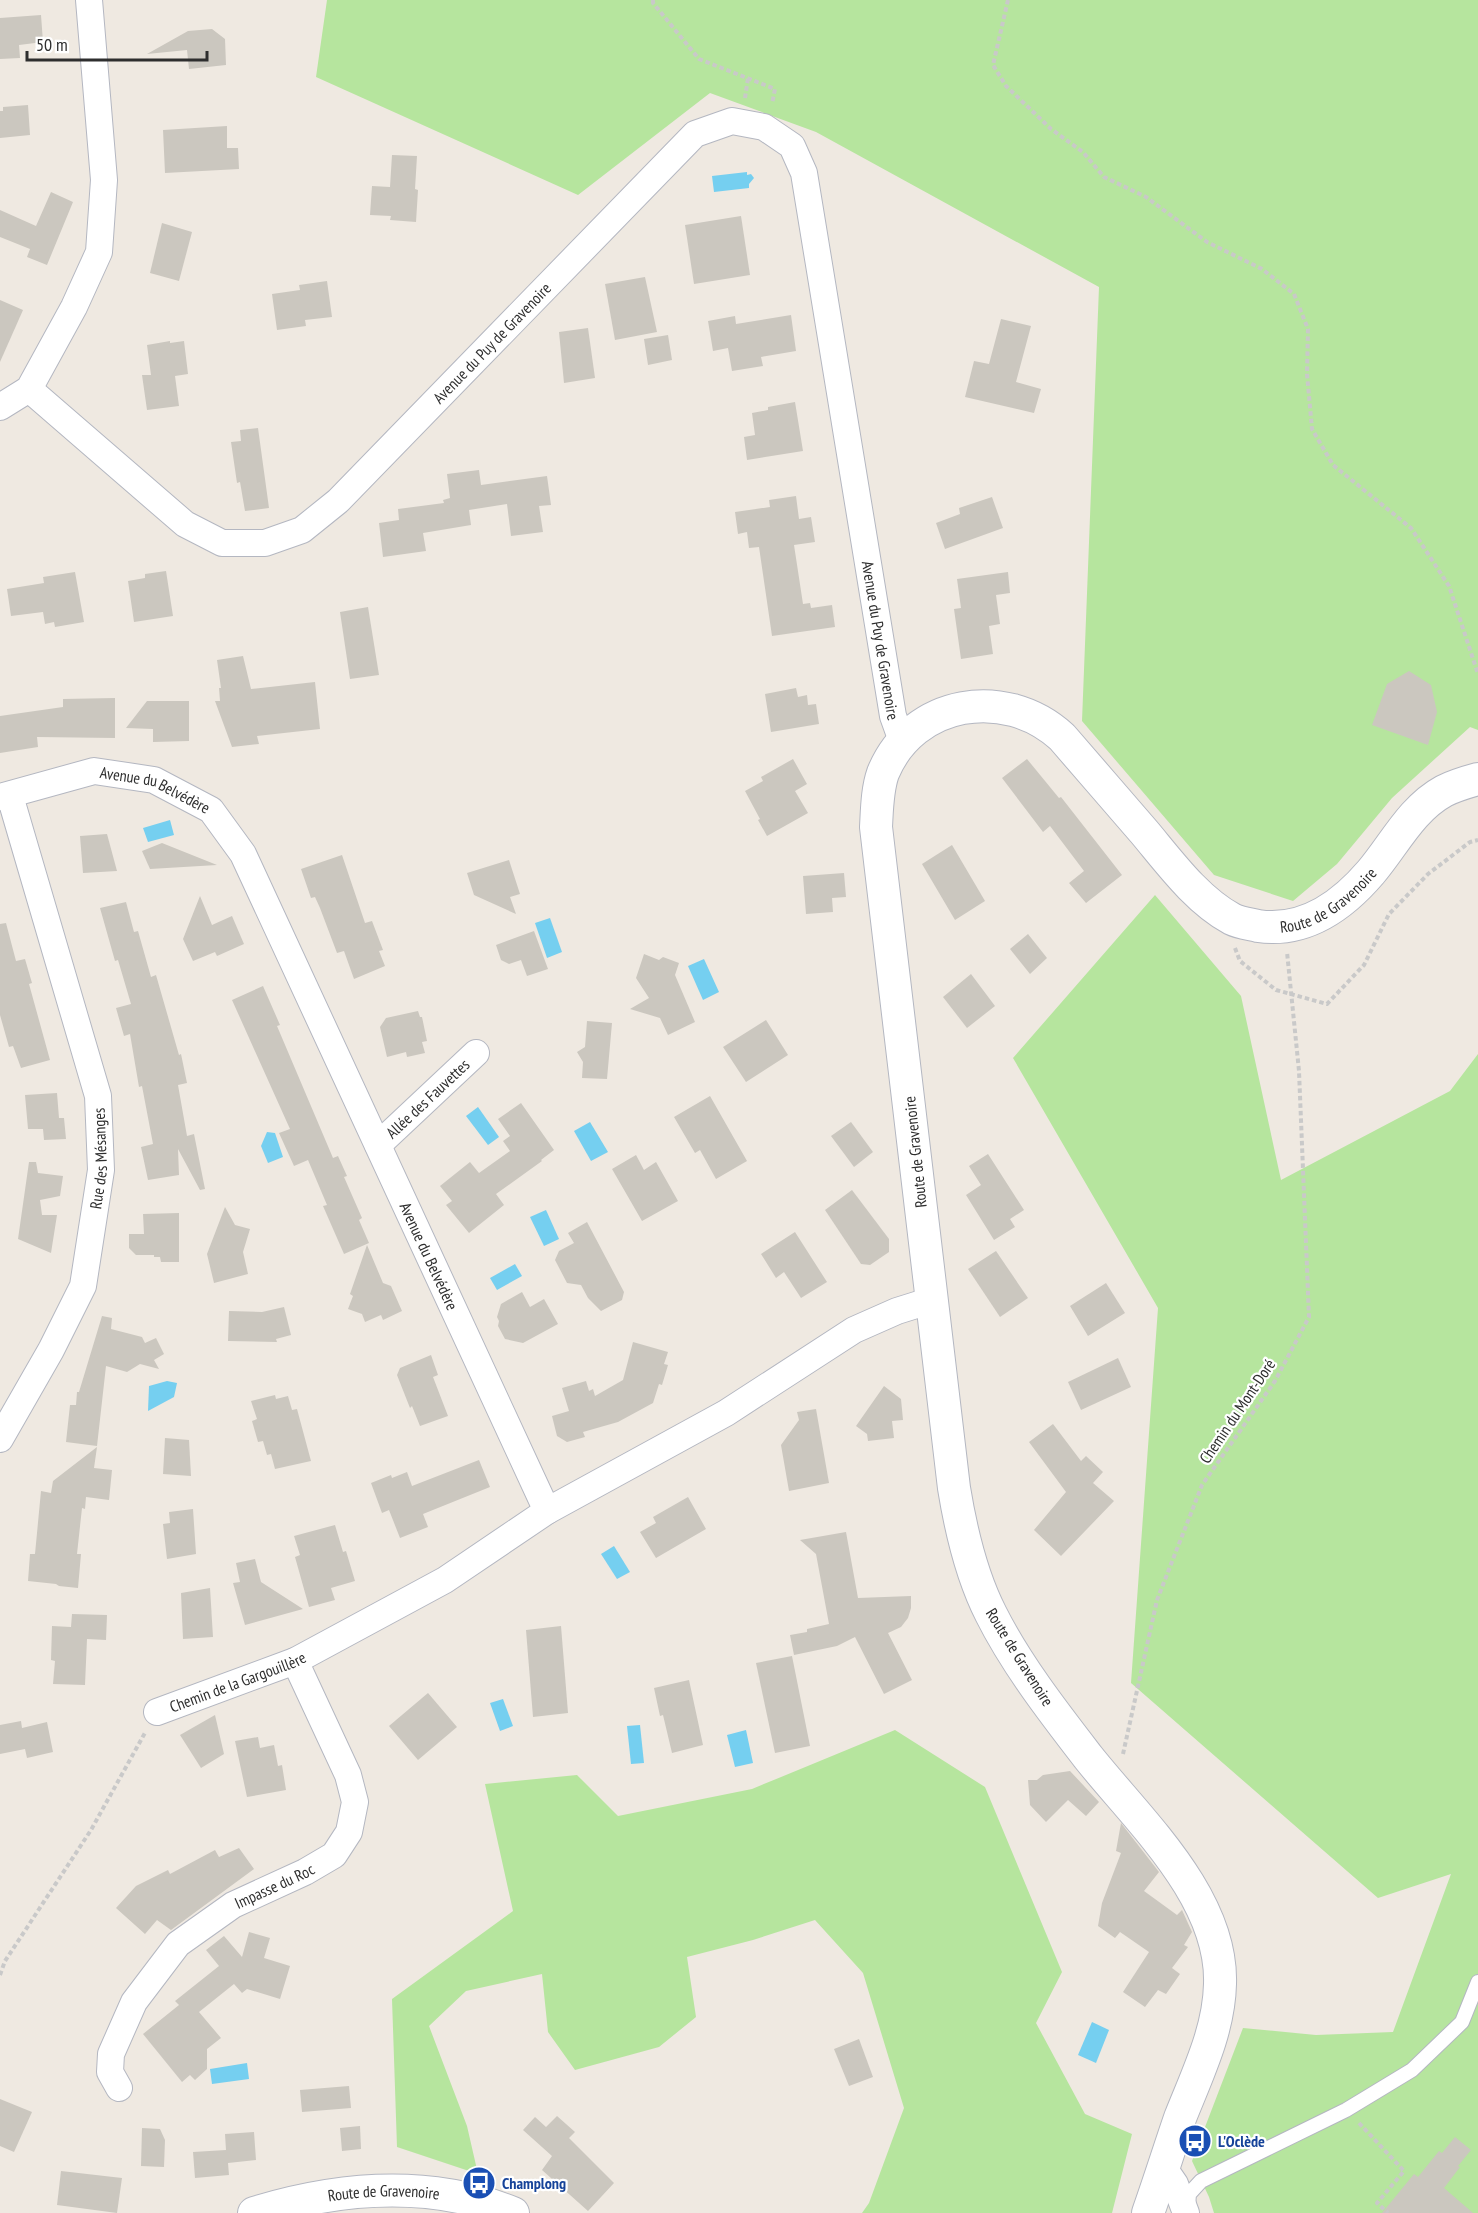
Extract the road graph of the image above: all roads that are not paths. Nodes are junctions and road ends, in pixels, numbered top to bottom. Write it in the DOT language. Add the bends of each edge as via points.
graph roads {
  1 [pos="89,0"];
  2 [pos="29,389"];
  3 [pos="0,407"];
  4 [pos="902,741"];
  5 [pos="1478,779"];
  6 [pos="5,797"];
  7 [pos="476,1053"];
  8 [pos="378,1145"];
  9 [pos="932,1300"];
  10 [pos="0,1439"];
  11 [pos="547,1511"];
  12 [pos="295,1661"];
  13 [pos="157,1712"];
  14 [pos="1478,1982"];
  15 [pos="119,2088"];
  16 [pos="1164,2168"];
  17 [pos="254,2213"];
  18 [pos="513,2213"];
  19 [pos="1148,2213"];
  20 [pos="1187,2213"];
  1 -- 2 [label="street" via="104,180 99,252"];
  2 -- 3 [label="street"];
  2 -- 4 [label="street, Avenue du Puy de Gravenoire" via="185,524 222,543 265,543 302,530 338,501 695,134 732,121 766,128 792,146 804,173 893,716"];
  4 -- 5 [label="street, Route de Gravenoire" via="911,731 939,716 971,706 1011,708 1040,721 1062,737 1179,873 1223,913 1248,924 1284,927 1317,918 1332,909 1371,871 1427,803 1444,791"];
  4 -- 9 [label="street, Route de Gravenoire" via="882,775 876,827"];
  6 -- 8 [label="street, Avenue du Belvédère" via="94,771 154,780 211,810 243,854"];
  6 -- 10 [label="street, Rue des Mésanges" via="98,1096 101,1170 83,1286"];
  7 -- 8 [label="street, Allée des Fauvettes"];
  8 -- 11 [label="street, Avenue du Belvédère"];
  9 -- 11 [label="street" via="854,1330 726,1413"];
  9 -- 16 [label="street, Route de Gravenoire" via="956,1499 967,1550 991,1614 1023,1667 1087,1755 1192,1890 1212,1933 1220,1969 1214,2031"];
  11 -- 12 [label="street, Chemin de la Gargouillère" via="446,1580"];
  12 -- 13 [label="street, Chemin de la Gargouillère"];
  12 -- 15 [label="street, Impasse du Roc" via="348,1775 355,1802 349,1832 334,1855 233,1905 178,1944 134,2002 111,2054 111,2072"];
  14 -- 20 [label="lane" via="1462,2022 1412,2070 1346,2110 1201,2181 1189,2194"];
  16 -- 19 [label="street, Route de Gravenoire"];
  16 -- 20 [label="street" via="1176,2184"];
  17 -- 18 [label="street, Route de Gravenoire" via="294,2201 364,2190 470,2199"];
}
